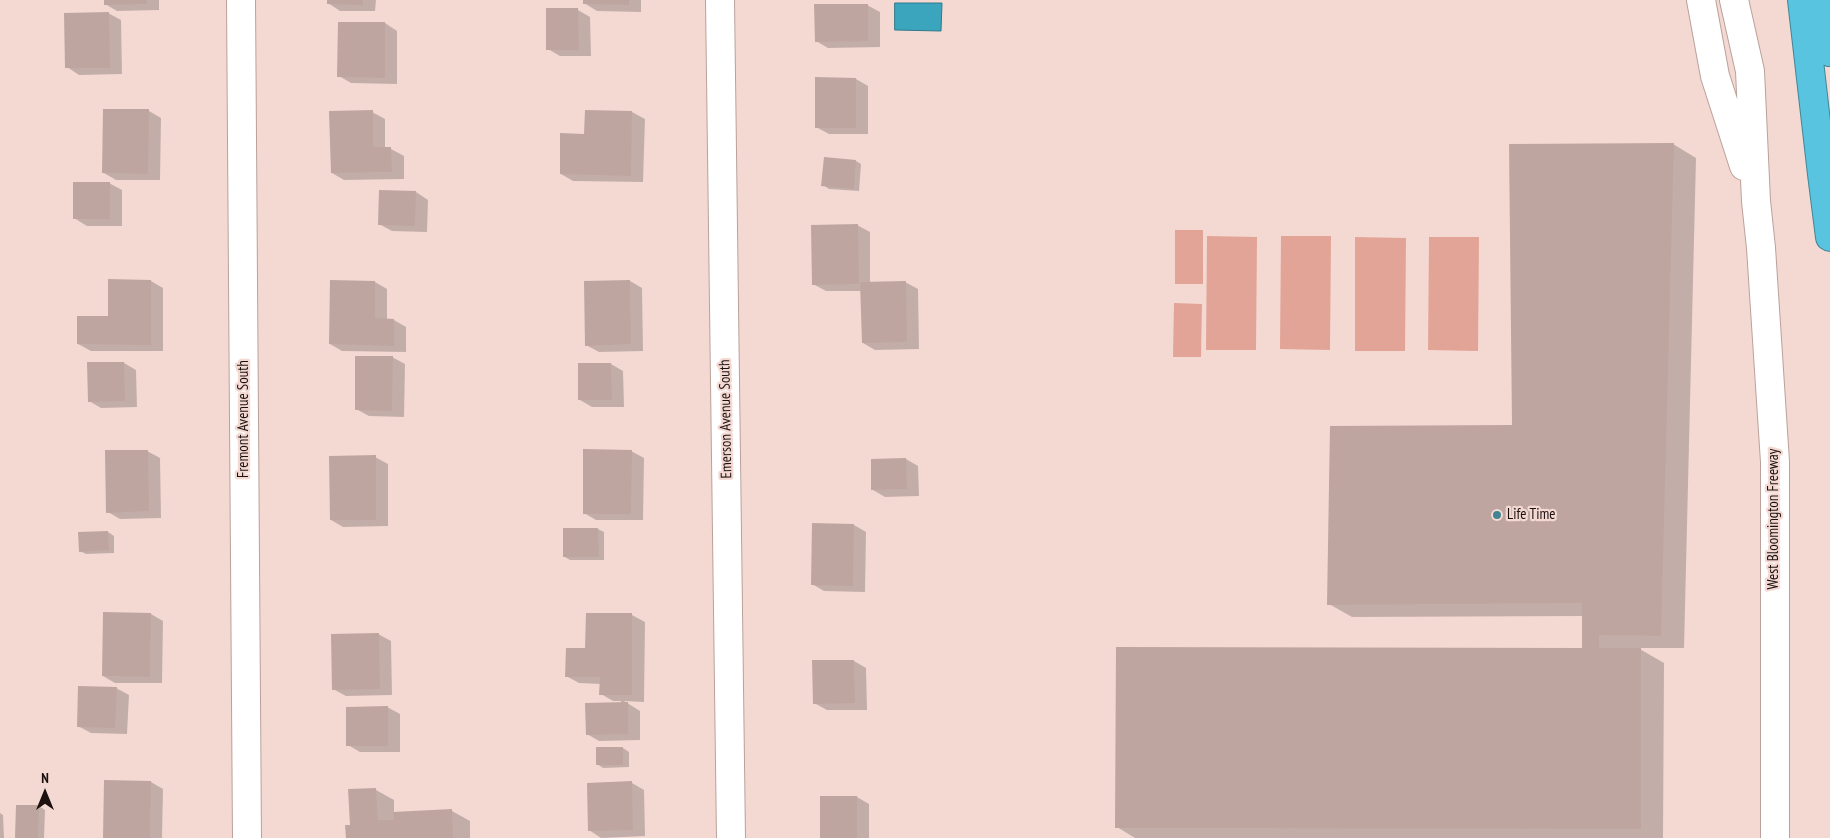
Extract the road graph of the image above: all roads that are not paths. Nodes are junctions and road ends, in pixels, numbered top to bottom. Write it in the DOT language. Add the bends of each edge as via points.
graph roads {
  1 [pos="241,0"];
  2 [pos="720,0"];
  3 [pos="1701,0"];
  4 [pos="1734,0"];
  5 [pos="1793,0"];
  6 [pos="1802,0"];
  7 [pos="1826,0"];
  8 [pos="1805,30"];
  9 [pos="1830,52"];
  10 [pos="1830,94"];
  11 [pos="1822,174"];
  12 [pos="1756,201"];
  13 [pos="1830,237"];
  14 [pos="247,838"];
  15 [pos="732,838"];
  16 [pos="1775,838"];
  1 -- 14 [label="street, Fremont Avenue South"];
  2 -- 15 [label="street, Emerson Avenue South"];
  3 -- 12 [label="street, West Bloomington Freeway" via="1715,76"];
  4 -- 12 [label="street, West Bloomington Freeway" via="1750,71"];
  5 -- 8 [label="highway"];
  6 -- 8 [label="highway"];
  7 -- 9 [label="highway"];
  8 -- 11 [label="highway"];
  10 -- 11 [label="highway"];
  11 -- 13 [label="highway"];
  12 -- 16 [label="street, West Bloomington Freeway" via="1775,462"];
}
